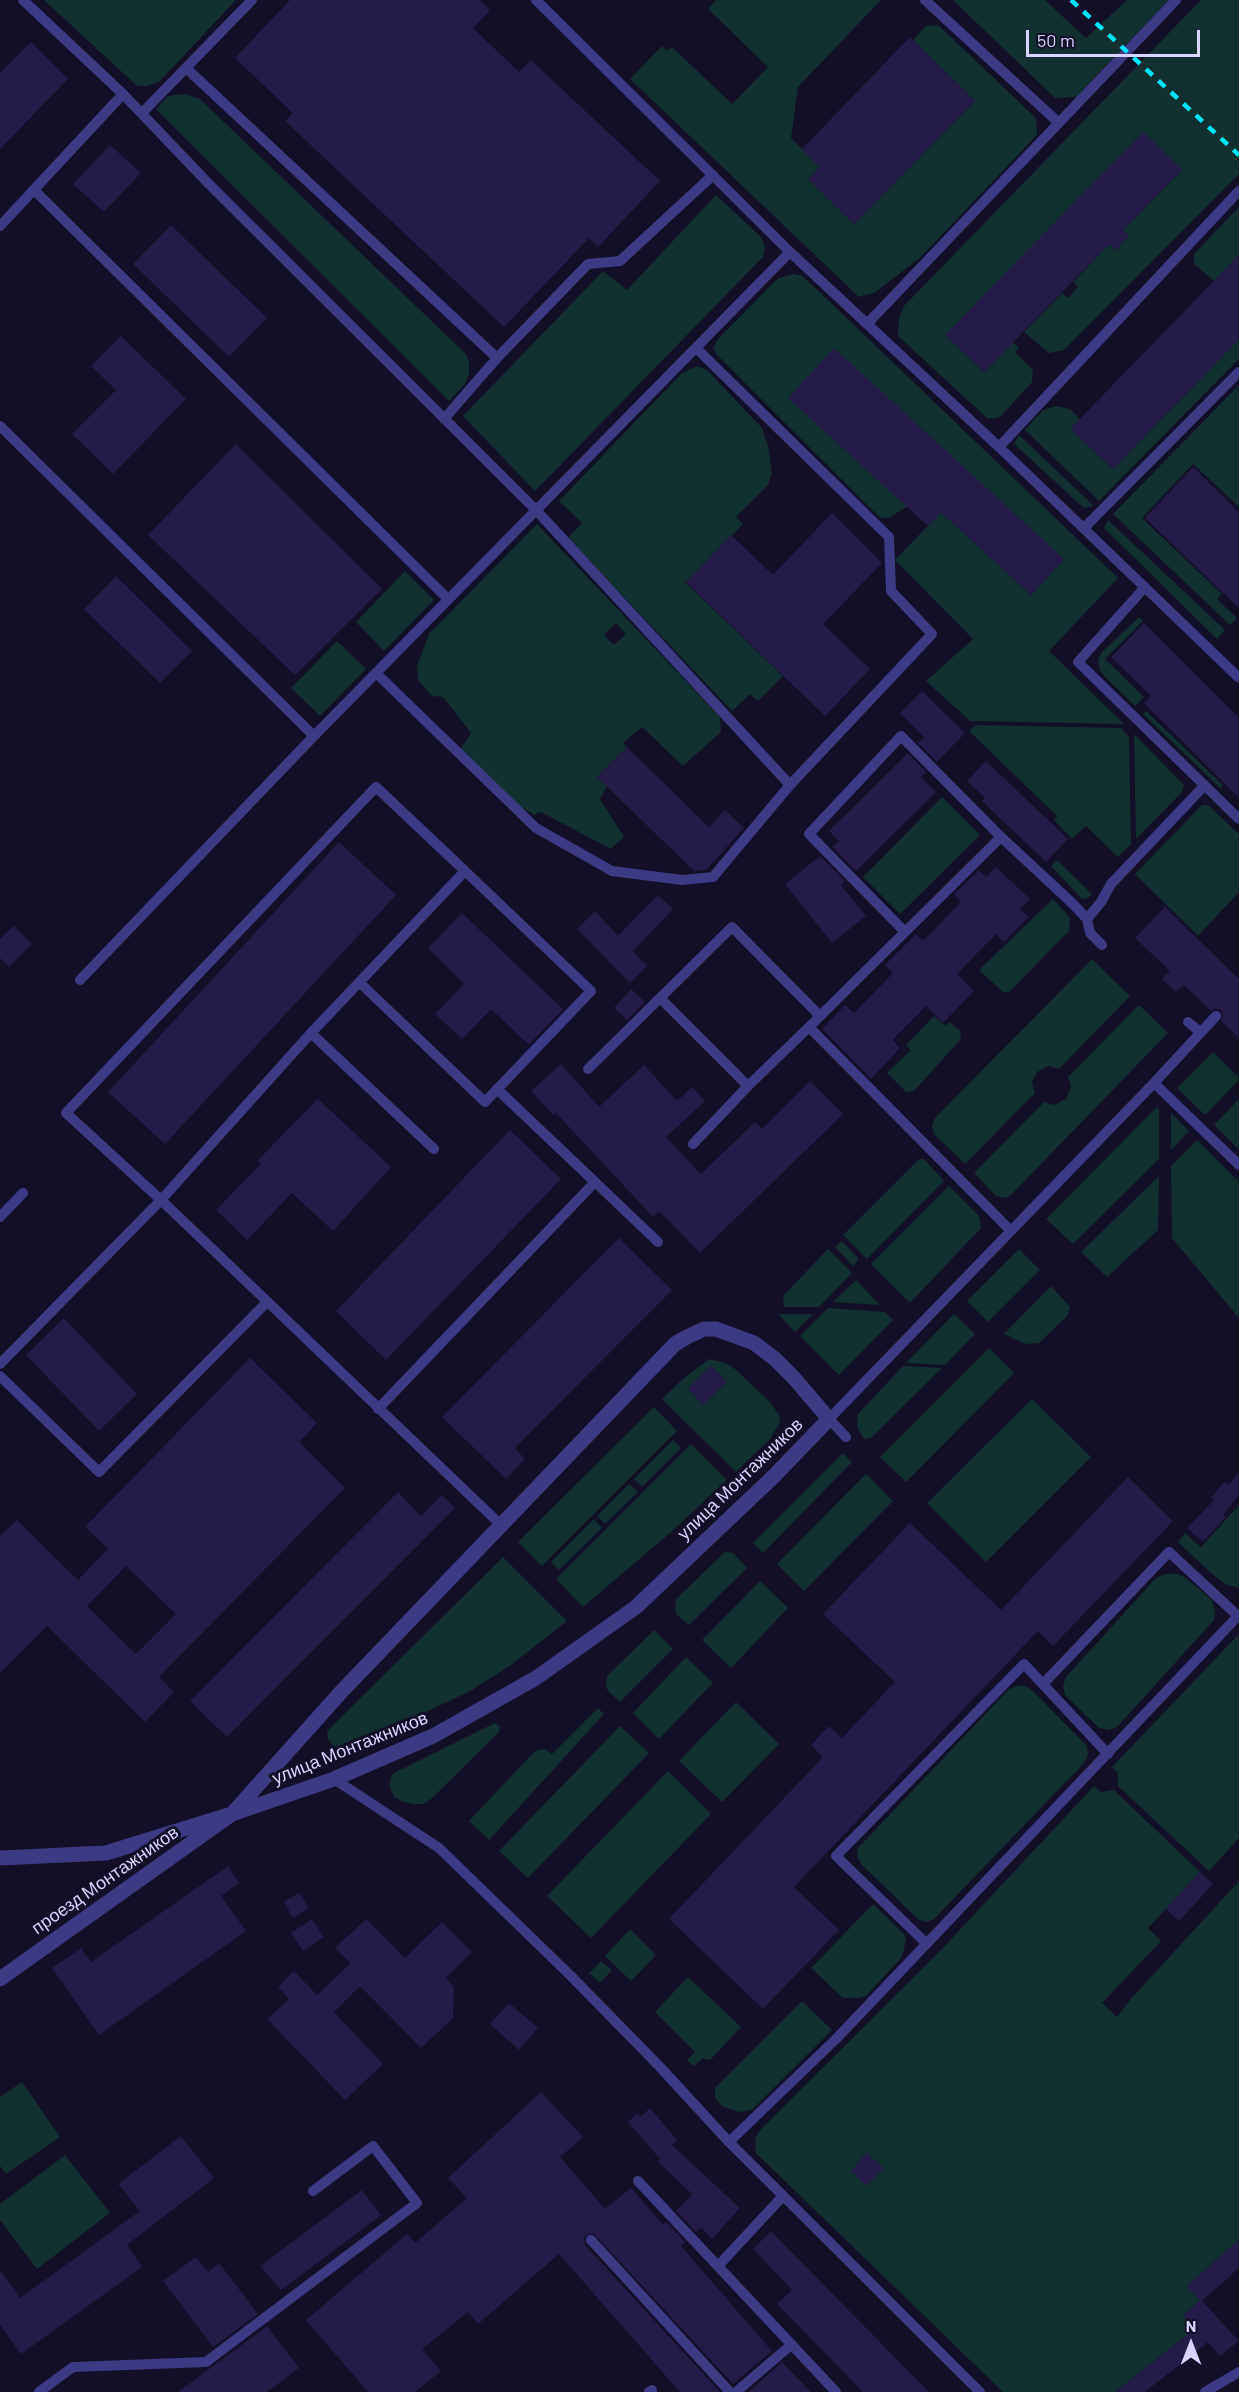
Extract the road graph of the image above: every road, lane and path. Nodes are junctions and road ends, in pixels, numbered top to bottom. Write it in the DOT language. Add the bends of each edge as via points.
graph roads {
  1 [pos="23,0"];
  2 [pos="252,0"];
  3 [pos="536,0"];
  4 [pos="925,0"];
  5 [pos="1176,0"];
  6 [pos="186,68"];
  7 [pos="123,94"];
  8 [pos="142,113"];
  9 [pos="1059,123"];
  10 [pos="713,175"];
  11 [pos="34,190"];
  12 [pos="1239,191"];
  13 [pos="0,226"];
  14 [pos="790,252"];
  15 [pos="867,324"];
  16 [pos="696,348"];
  17 [pos="497,358"];
  18 [pos="1239,372"];
  19 [pos="444,419"];
  20 [pos="0,426"];
  21 [pos="999,447"];
  22 [pos="536,510"];
  23 [pos="1084,528"];
  24 [pos="1145,587"];
  25 [pos="448,599"];
  26 [pos="376,673"];
  27 [pos="1239,678"];
  28 [pos="314,735"];
  29 [pos="790,785"];
  30 [pos="1204,786"];
  31 [pos="1239,819"];
  32 [pos="1001,837"];
  33 [pos="465,871"];
  34 [pos="1087,919"];
  35 [pos="905,932"];
  36 [pos="1102,945"];
  37 [pos="80,980"];
  38 [pos="359,982"];
  39 [pos="660,998"];
  40 [pos="820,1016"];
  41 [pos="1216,1016"];
  42 [pos="1188,1022"];
  43 [pos="808,1027"];
  44 [pos="1200,1032"];
  45 [pos="311,1033"];
  46 [pos="588,1069"];
  47 [pos="1154,1083"];
  48 [pos="748,1086"];
  49 [pos="497,1089"];
  50 [pos="693,1144"];
  51 [pos="434,1149"];
  52 [pos="1239,1165"];
  53 [pos="595,1182"];
  54 [pos="23,1193"];
  55 [pos="161,1200"];
  56 [pos="0,1217"];
  57 [pos="1010,1230"];
  58 [pos="658,1242"];
  59 [pos="267,1302"];
  60 [pos="0,1364"];
  61 [pos="0,1376"];
  62 [pos="378,1409"];
  63 [pos="829,1419"];
  64 [pos="846,1437"];
  65 [pos="501,1525"];
  66 [pos="1238,1615"];
  67 [pos="1043,1684"];
  68 [pos="1108,1754"];
  69 [pos="334,1779"];
  70 [pos="232,1814"];
  71 [pos="0,1858"];
  72 [pos="926,1943"];
  73 [pos="0,1979"];
  74 [pos="729,2142"];
  75 [pos="638,2181"];
  76 [pos="313,2191"];
  77 [pos="783,2196"];
  78 [pos="591,2240"];
  79 [pos="718,2266"];
  80 [pos="791,2345"];
  81 [pos="1239,2372"];
  82 [pos="39,2392"];
  83 [pos="730,2392"];
  84 [pos="736,2392"];
  85 [pos="836,2392"];
  86 [pos="980,2392"];
  87 [pos="1205,2392"];
  1 -- 7 [label="lane"];
  2 -- 6 [label="lane"];
  3 -- 10 [label="lane"];
  4 -- 9 [label="lane"];
  5 -- 9 [label="lane"];
  6 -- 8 [label="lane"];
  6 -- 17 [label="lane"];
  7 -- 8 [label="lane"];
  7 -- 11 [label="lane"];
  8 -- 19 [label="lane"];
  9 -- 15 [label="lane"];
  10 -- 14 [label="lane"];
  10 -- 17 [label="lane" via="620,261 588,264"];
  11 -- 13 [label="lane"];
  11 -- 25 [label="lane"];
  12 -- 21 [label="lane"];
  14 -- 15 [label="lane"];
  14 -- 16 [label="lane"];
  15 -- 21 [label="lane"];
  16 -- 22 [label="lane"];
  16 -- 29 [label="lane" via="889,537 891,591 932,634"];
  17 -- 19 [label="lane"];
  18 -- 23 [label="lane"];
  19 -- 22 [label="lane"];
  20 -- 28 [label="lane"];
  21 -- 23 [label="lane"];
  22 -- 25 [label="lane"];
  22 -- 29 [label="lane"];
  23 -- 24 [label="lane"];
  24 -- 27 [label="lane"];
  24 -- 30 [label="lane" via="1078,662"];
  25 -- 26 [label="lane"];
  26 -- 28 [label="lane"];
  26 -- 29 [label="lane" via="536,828 612,871 682,880 713,877"];
  28 -- 37 [label="lane"];
  30 -- 31 [label="lane"];
  30 -- 34 [label="lane" via="1111,884"];
  32 -- 34 [label="lane"];
  32 -- 35 [label="lane"];
  32 -- 35 [label="lane" via="901,736 809,834"];
  33 -- 38 [label="lane"];
  33 -- 49 [label="lane" via="591,991"];
  33 -- 55 [label="lane" via="376,787 66,1113"];
  34 -- 36 [label="lane" via="1090,933"];
  35 -- 40 [label="lane"];
  38 -- 45 [label="lane"];
  38 -- 49 [label="lane" via="485,1102"];
  39 -- 40 [label="lane" via="732,927"];
  39 -- 46 [label="lane"];
  39 -- 48 [label="lane"];
  40 -- 43 [label="lane"];
  41 -- 44 [label="lane"];
  42 -- 44 [label="lane"];
  43 -- 48 [label="lane"];
  43 -- 57 [label="lane"];
  44 -- 47 [label="lane"];
  45 -- 51 [label="lane"];
  45 -- 55 [label="lane"];
  47 -- 52 [label="lane"];
  47 -- 57 [label="lane"];
  48 -- 50 [label="lane"];
  49 -- 53 [label="lane"];
  53 -- 58 [label="lane"];
  53 -- 62 [label="lane"];
  54 -- 56 [label="lane"];
  55 -- 59 [label="lane"];
  55 -- 60 [label="lane"];
  57 -- 63 [label="lane"];
  59 -- 61 [label="lane" via="99,1472"];
  59 -- 62 [label="lane"];
  62 -- 65 [label="lane"];
  63 -- 64 [label="lane"];
  63 -- 65 [label="street, улица Монтажников" via="766,1351 730,1333 704,1329 675,1344"];
  63 -- 69 [label="street, улица Монтажников" via="636,1607 536,1678 433,1736"];
  65 -- 70 [label="street, улица Монтажников" via="341,1692"];
  66 -- 67 [label="lane" via="1169,1552"];
  66 -- 68 [label="lane"];
  67 -- 68 [label="lane"];
  67 -- 72 [label="lane" via="1024,1664 836,1856"];
  68 -- 72 [label="lane"];
  69 -- 70 [label="street, улица Монтажников"];
  69 -- 74 [label="lane" via="439,1848 571,1976"];
  70 -- 71 [label="street, улица Монтажников" via="106,1853"];
  70 -- 73 [label="street, проезд Монтажников"];
  72 -- 74 [label="lane" via="837,2038"];
  74 -- 77 [label="lane"];
  75 -- 79 [label="lane"];
  76 -- 82 [label="lane" via="373,2146 417,2203 206,2362 73,2367"];
  77 -- 79 [label="lane"];
  77 -- 86 [label="lane"];
  78 -- 83 [label="lane"];
  79 -- 80 [label="lane"];
  80 -- 84 [label="lane"];
  80 -- 85 [label="lane"];
  81 -- 87 [label="lane"];
}
